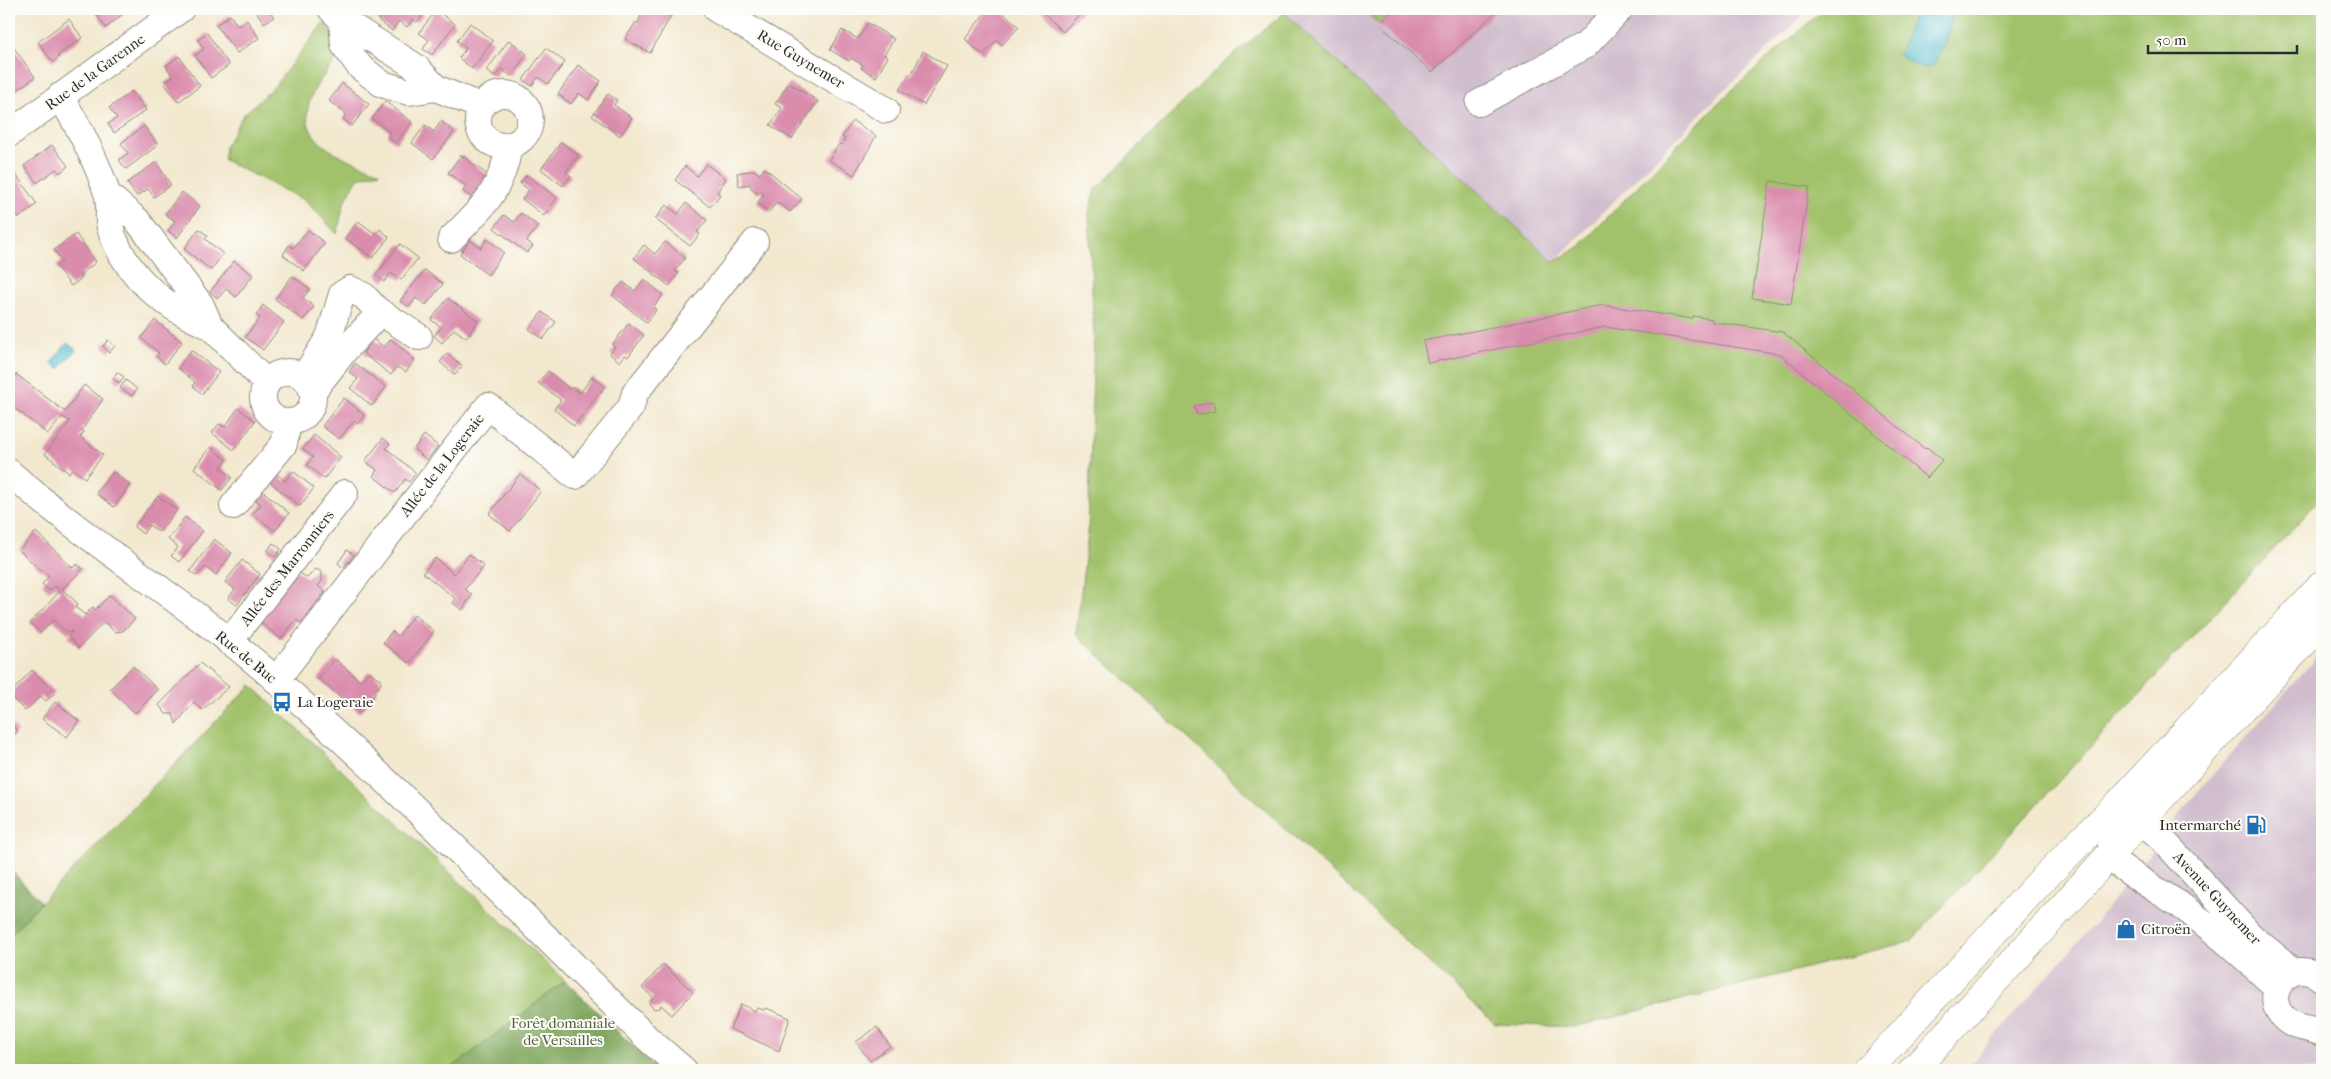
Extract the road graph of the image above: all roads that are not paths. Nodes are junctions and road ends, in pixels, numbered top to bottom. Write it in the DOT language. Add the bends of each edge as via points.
graph roads {
  1 [pos="180,9"];
  2 [pos="716,9"];
  3 [pos="1620,9"];
  4 [pos="336,14"];
  5 [pos="60,96"];
  6 [pos="1479,103"];
  7 [pos="482,107"];
  8 [pos="886,110"];
  9 [pos="9,134"];
  10 [pos="509,146"];
  11 [pos="108,195"];
  12 [pos="451,239"];
  13 [pos="755,242"];
  14 [pos="377,310"];
  15 [pos="210,326"];
  16 [pos="419,337"];
  17 [pos="267,383"];
  18 [pos="308,384"];
  19 [pos="288,422"];
  20 [pos="9,472"];
  21 [pos="345,493"];
  22 [pos="233,506"];
  23 [pos="2322,586"];
  24 [pos="2322,622"];
  25 [pos="229,642"];
  26 [pos="276,680"];
  27 [pos="2141,820"];
  28 [pos="2109,822"];
  29 [pos="2110,858"];
  30 [pos="2322,979"];
  31 [pos="2286,980"];
  32 [pos="2317,1026"];
  33 [pos="684,1070"];
  34 [pos="1868,1070"];
  35 [pos="1913,1070"];
  1 -- 5 [label="street, Rue de la Garenne"];
  2 -- 8 [label="street, Rue Guynemer"];
  3 -- 6 [label="street" via="1586,45"];
  4 -- 7 [label="street" via="344,45 360,67 382,84 409,92 436,88"];
  5 -- 9 [label="street, Rue de la Garenne"];
  5 -- 11 [label="street" via="80,128"];
  7 -- 10 [label="street" via="479,123 486,138 500,146"];
  7 -- 10 [label="street" via="488,100 503,94 511,95 525,105 530,121 528,129"];
  10 -- 12 [label="street" via="506,164 489,202"];
  11 -- 15 [label="street" via="137,220 201,305"];
  11 -- 15 [label="street" via="110,226 124,260 154,295 187,317"];
  13 -- 26 [label="street, Allée de la Logeraie" via="635,393 631,407 575,476 488,406"];
  14 -- 16 [label="street"];
  14 -- 18 [label="street" via="373,320 346,349"];
  14 -- 18 [label="street" via="364,296 350,289 342,294 329,337"];
  15 -- 17 [label="street"];
  17 -- 18 [label="street" via="280,373 296,373"];
  17 -- 19 [label="street" via="263,398 268,412 280,421"];
  18 -- 19 [label="street" via="312,406 295,422"];
  19 -- 22 [label="street" via="284,444"];
  20 -- 25 [label="street, Rue de Buc" via="48,507"];
  21 -- 25 [label="street, Allée des Marronniers"];
  23 -- 28 [label="main road"];
  24 -- 27 [label="main road"];
  25 -- 26 [label="street, Rue de Buc"];
  26 -- 33 [label="street, Rue de Buc" via="409,802 647,1038"];
  27 -- 28 [label="street"];
  27 -- 29 [label="main road"];
  27 -- 31 [label="street, Avenue Guynemer" via="2252,937"];
  28 -- 29 [label="street"];
  28 -- 34 [label="main road" via="2040,882"];
  29 -- 31 [label="street, Avenue Guynemer" via="2238,950"];
  29 -- 35 [label="main road"];
  30 -- 31 [label="street, Avenue Guynemer" via="2313,973"];
  31 -- 32 [label="street" via="2276,1007 2281,1015 2288,1022"];
}
